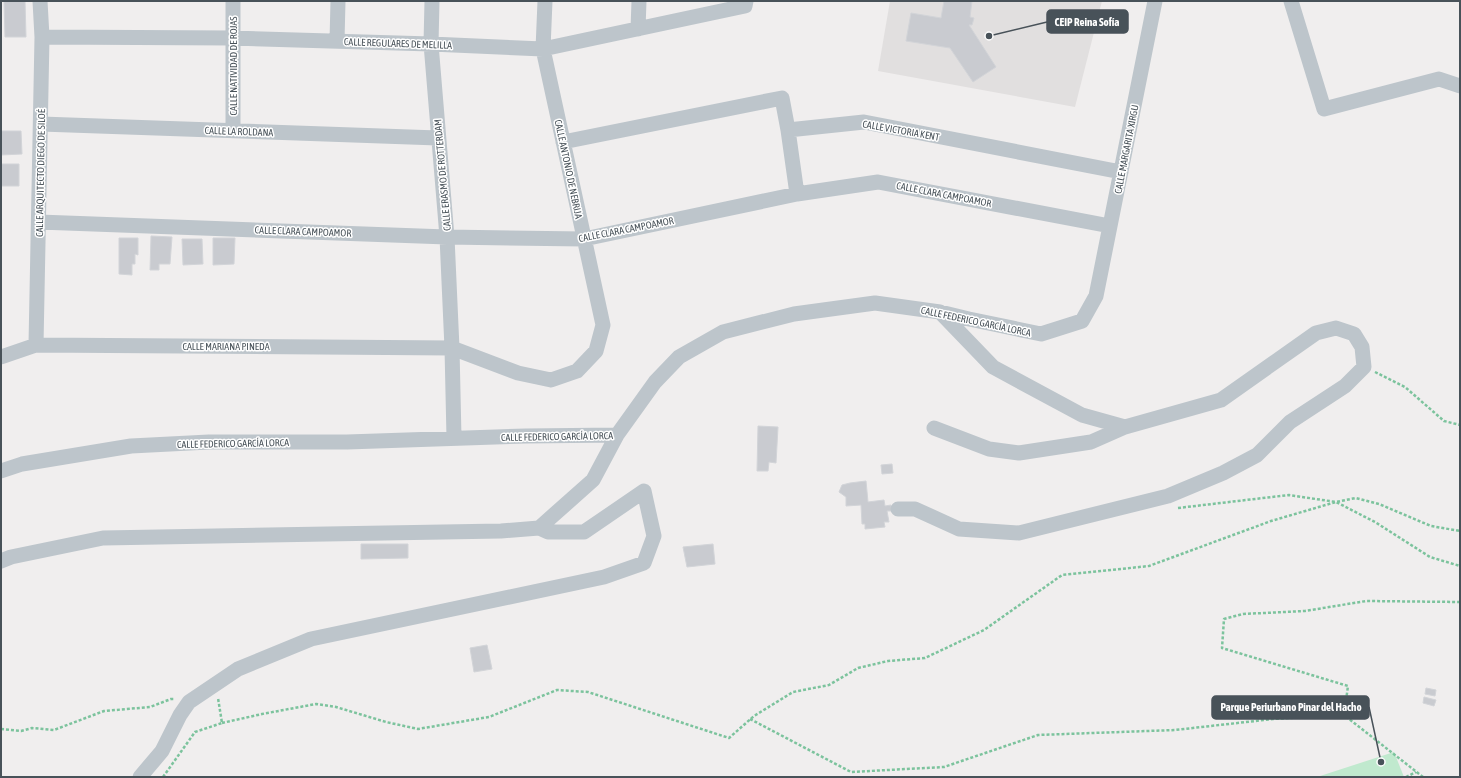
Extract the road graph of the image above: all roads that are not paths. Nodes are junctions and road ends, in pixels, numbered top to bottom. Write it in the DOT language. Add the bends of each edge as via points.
graph roads {
  1 [pos="40,1"];
  2 [pos="233,1"];
  3 [pos="338,1"];
  4 [pos="432,1"];
  5 [pos="545,1"];
  6 [pos="639,1"];
  7 [pos="746,1"];
  8 [pos="1155,1"];
  9 [pos="1291,1"];
  10 [pos="638,29"];
  11 [pos="42,37"];
  12 [pos="232,38"];
  13 [pos="337,41"];
  14 [pos="431,44"];
  15 [pos="543,50"];
  16 [pos="1460,86"];
  17 [pos="41,124"];
  18 [pos="788,130"];
  19 [pos="233,131"];
  20 [pos="438,138"];
  21 [pos="563,142"];
  22 [pos="1121,172"];
  23 [pos="797,194"];
  24 [pos="39,222"];
  25 [pos="1110,226"];
  26 [pos="447,237"];
  27 [pos="584,239"];
  28 [pos="1096,296"];
  29 [pos="940,312"];
  30 [pos="36,345"];
  31 [pos="452,348"];
  32 [pos="1,357"];
  33 [pos="1125,427"];
  34 [pos="934,428"];
  35 [pos="617,435"];
  36 [pos="454,438"];
  37 [pos="1,471"];
  38 [pos="898,509"];
  39 [pos="539,528"];
  40 [pos="1,561"];
  41 [pos="140,777"];
  1 -- 11 [label="street, CALLE ARQUITECTO DIEGO DE SILOÉ"];
  2 -- 12 [label="street, CALLE NATIVIDAD DE ROJAS"];
  3 -- 13 [label="street"];
  4 -- 14 [label="street, CALLE ERASMO DE ROTTERDAM"];
  5 -- 15 [label="street, CALLE ANTONIO DE NEBRIJA"];
  6 -- 10 [label="street"];
  7 -- 10 [label="street, CALLE REGULARES DE MELILLA" via="745,6"];
  8 -- 22 [label="street, CALLE MARGARITA XIRGU"];
  9 -- 16 [label="street" via="1324,109 1439,79"];
  10 -- 15 [label="street, CALLE REGULARES DE MELILLA"];
  11 -- 12 [label="street, CALLE REGULARES DE MELILLA"];
  11 -- 17 [label="street, CALLE ARQUITECTO DIEGO DE SILOÉ"];
  12 -- 13 [label="street, CALLE REGULARES DE MELILLA"];
  12 -- 19 [label="street, CALLE NATIVIDAD DE ROJAS"];
  13 -- 14 [label="street, CALLE REGULARES DE MELILLA"];
  14 -- 15 [label="street, CALLE REGULARES DE MELILLA"];
  14 -- 20 [label="street, CALLE ERASMO DE ROTTERDAM"];
  15 -- 21 [label="street, CALLE ANTONIO DE NEBRIJA"];
  17 -- 19 [label="street, CALLE LA ROLDANA"];
  17 -- 24 [label="street, CALLE ARQUITECTO DIEGO DE SILOÉ"];
  18 -- 21 [label="street" via="782,98"];
  18 -- 22 [label="street, CALLE VICTORIA KENT" via="864,122"];
  18 -- 23 [label="street"];
  19 -- 20 [label="street, CALLE LA ROLDANA"];
  20 -- 26 [label="street, CALLE ERASMO DE ROTTERDAM"];
  21 -- 27 [label="street, CALLE ANTONIO DE NEBRIJA"];
  22 -- 25 [label="street, CALLE MARGARITA XIRGU"];
  23 -- 25 [label="street, CALLE CLARA CAMPOAMOR" via="878,182"];
  23 -- 27 [label="street, CALLE CLARA CAMPOAMOR"];
  24 -- 26 [label="street, CALLE CLARA CAMPOAMOR"];
  24 -- 30 [label="street, CALLE ARQUITECTO DIEGO DE SILOÉ"];
  25 -- 28 [label="street, CALLE MARGARITA XIRGU"];
  26 -- 27 [label="street, CALLE CLARA CAMPOAMOR"];
  26 -- 31 [label="street, CALLE ERASMO DE ROTTERDAM"];
  27 -- 31 [label="street, CALLE ANTONIO DE NEBRIJA" via="603,325 596,351 577,371 551,380 518,373"];
  28 -- 29 [label="street, CALLE FEDERICO GARCÍA LORCA" via="1082,321 1041,334"];
  29 -- 33 [label="street" via="994,368 1082,415"];
  29 -- 35 [label="street, CALLE FEDERICO GARCÍA LORCA" via="875,303 794,314 723,332 679,357 655,382"];
  30 -- 31 [label="street, CALLE MARIANA PINEDA"];
  30 -- 32 [label="street, CALLE MARIANA PINEDA"];
  31 -- 36 [label="street"];
  33 -- 34 [label="street" via="1091,442 1018,453 989,450"];
  33 -- 38 [label="street" via="1221,400 1316,332 1336,328 1354,334 1362,347 1364,367 1345,386 1290,422 1257,455 1223,473 1168,496 1018,533 959,529 915,510"];
  35 -- 36 [label="street, CALLE FEDERICO GARCÍA LORCA"];
  35 -- 39 [label="street" via="593,480"];
  36 -- 37 [label="street, CALLE FEDERICO GARCÍA LORCA" via="347,442 209,442 131,446 22,464"];
  39 -- 40 [label="street" via="501,531 103,538"];
  39 -- 41 [label="street" via="548,532 584,532 644,491 654,536 644,563 604,577 311,639 238,669 189,702 180,714 162,751"];
}
